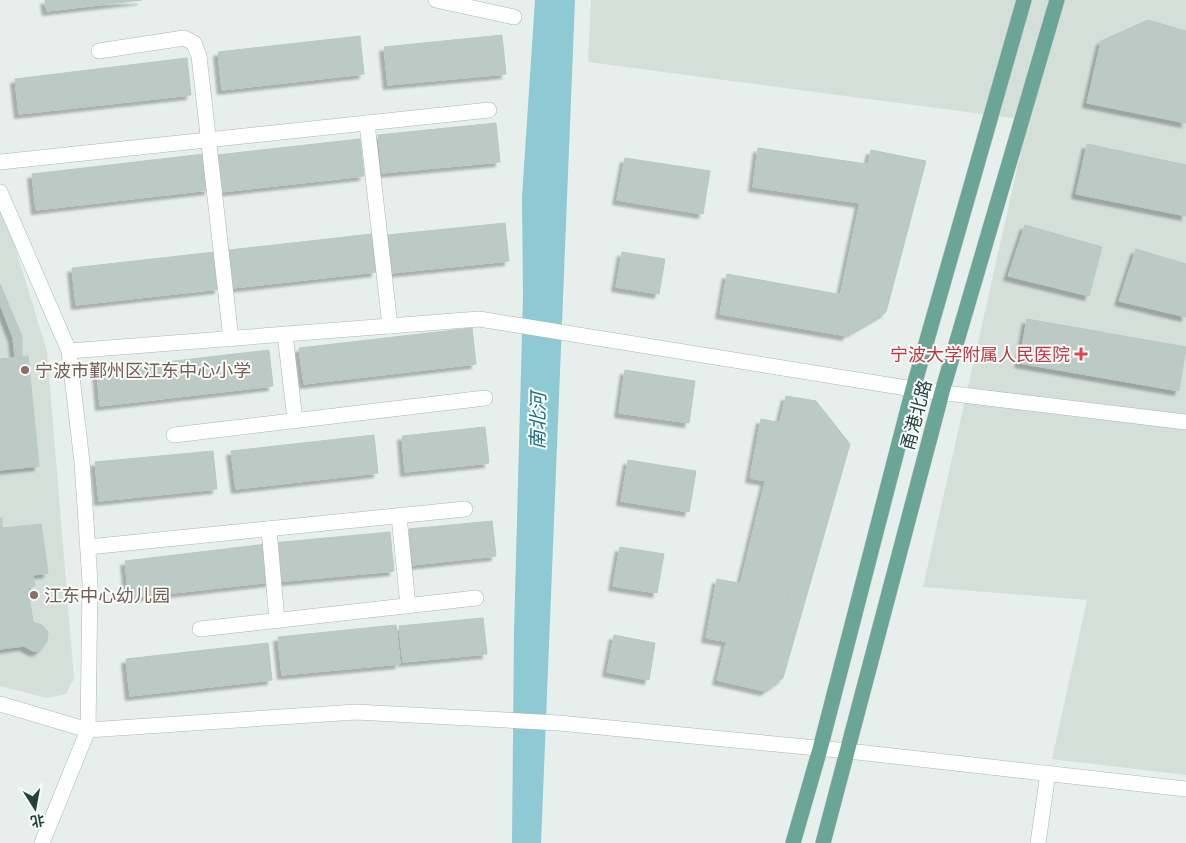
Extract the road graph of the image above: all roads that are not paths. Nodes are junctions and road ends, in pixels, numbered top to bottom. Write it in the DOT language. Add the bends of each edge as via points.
graph roads {
  1 [pos="436,0"];
  2 [pos="1024,0"];
  3 [pos="1057,0"];
  4 [pos="514,17"];
  5 [pos="98,51"];
  6 [pos="489,110"];
  7 [pos="367,123"];
  8 [pos="208,140"];
  9 [pos="0,162"];
  10 [pos="0,192"];
  11 [pos="390,326"];
  12 [pos="285,334"];
  13 [pos="232,339"];
  14 [pos="69,351"];
  15 [pos="913,389"];
  16 [pos="942,392"];
  17 [pos="485,398"];
  18 [pos="295,420"];
  19 [pos="1186,422"];
  20 [pos="174,435"];
  21 [pos="464,509"];
  22 [pos="398,516"];
  23 [pos="268,529"];
  24 [pos="88,547"];
  25 [pos="476,598"];
  26 [pos="408,606"];
  27 [pos="277,621"];
  28 [pos="200,630"];
  29 [pos="0,704"];
  30 [pos="88,730"];
  31 [pos="820,750"];
  32 [pos="848,751"];
  33 [pos="1048,773"];
  34 [pos="1186,790"];
  35 [pos="42,843"];
  36 [pos="793,843"];
  37 [pos="823,843"];
  38 [pos="1038,843"];
  1 -- 4 [label="street"];
  2 -- 15 [label="main road, 甬港北路"];
  3 -- 16 [label="main road, 甬港北路"];
  5 -- 8 [label="street" via="184,38 194,43 199,56"];
  6 -- 7 [label="street"];
  7 -- 8 [label="street"];
  7 -- 11 [label="street"];
  8 -- 9 [label="street"];
  8 -- 13 [label="street"];
  10 -- 14 [label="street"];
  11 -- 12 [label="street"];
  11 -- 15 [label="street" via="479,319"];
  12 -- 13 [label="street"];
  12 -- 18 [label="street"];
  13 -- 14 [label="street"];
  14 -- 24 [label="street"];
  15 -- 16 [label="street"];
  15 -- 31 [label="main road, 甬港北路"];
  16 -- 19 [label="street"];
  16 -- 32 [label="main road, 甬港北路"];
  17 -- 18 [label="street"];
  18 -- 20 [label="street"];
  21 -- 22 [label="street"];
  22 -- 23 [label="street"];
  22 -- 26 [label="street"];
  23 -- 24 [label="street"];
  23 -- 27 [label="street"];
  24 -- 30 [label="street"];
  25 -- 26 [label="street"];
  26 -- 27 [label="street"];
  27 -- 28 [label="street"];
  29 -- 30 [label="street"];
  30 -- 31 [label="street" via="356,712 550,722"];
  30 -- 35 [label="street"];
  31 -- 32 [label="street"];
  31 -- 36 [label="main road, 甬港北路"];
  32 -- 33 [label="street"];
  32 -- 37 [label="main road, 甬港北路"];
  33 -- 34 [label="street"];
  33 -- 38 [label="street"];
}
